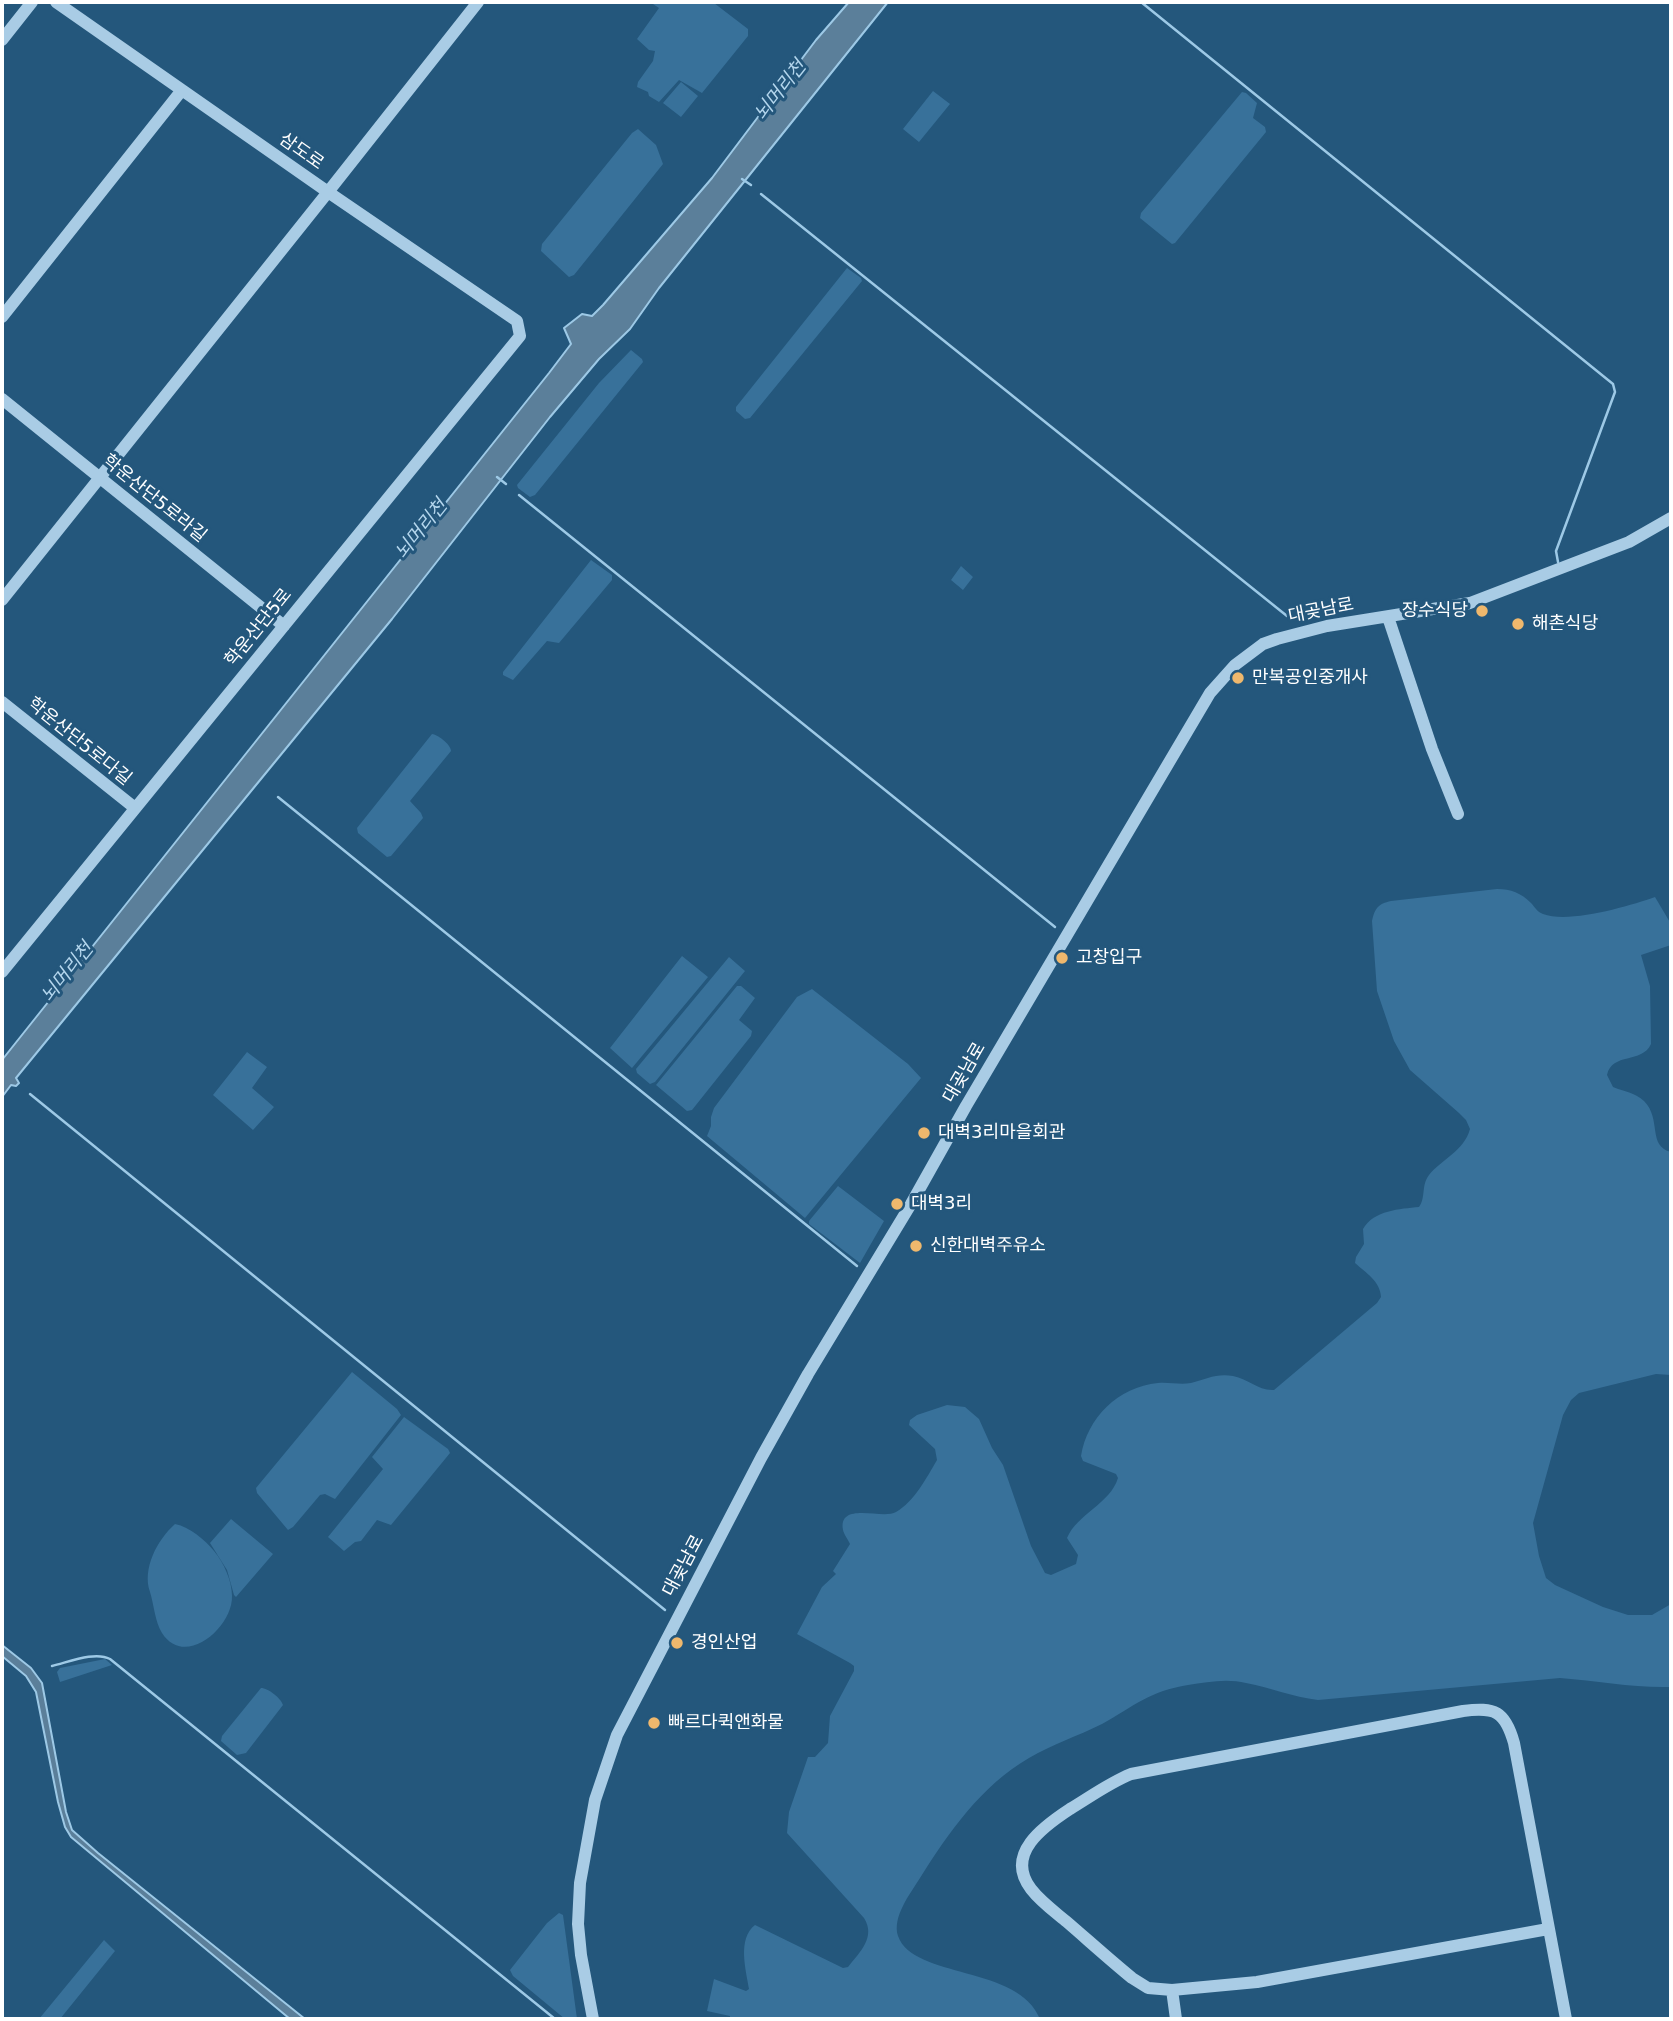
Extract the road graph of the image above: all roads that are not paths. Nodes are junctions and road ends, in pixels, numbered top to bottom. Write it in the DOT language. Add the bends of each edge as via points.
graph roads {
  1 [pos="32,2"];
  2 [pos="56,2"];
  3 [pos="478,2"];
  4 [pos="2,40"];
  5 [pos="182,90"];
  6 [pos="328,192"];
  7 [pos="2,317"];
  8 [pos="2,399"];
  9 [pos="99,477"];
  10 [pos="1671,518"];
  11 [pos="2,600"];
  12 [pos="1388,617"];
  13 [pos="284,626"];
  14 [pos="2,702"];
  15 [pos="135,808"];
  16 [pos="1458,814"];
  17 [pos="2,972"];
  18 [pos="1548,1929"];
  19 [pos="1172,1990"];
  20 [pos="593,2019"];
  21 [pos="1176,2019"];
  22 [pos="1566,2019"];
  1 -- 4 [label="street"];
  2 -- 5 [label="street, 삼도로"];
  3 -- 6 [label="street, 삼도로"];
  5 -- 6 [label="street, 삼도로"];
  5 -- 7 [label="street"];
  6 -- 9 [label="street"];
  6 -- 13 [label="street, 학운산단5로" via="517,321 520,336"];
  8 -- 9 [label="street, 학운산단5로라길"];
  9 -- 11 [label="street"];
  9 -- 13 [label="street, 학운산단5로라길"];
  10 -- 12 [label="street, 대곶남로" via="1629,542 1470,603"];
  12 -- 16 [label="street"];
  12 -- 20 [label="street, 대곶남로" via="1277,639 1235,665 1210,693 761,1458 617,1735 602,1773 580,1883 578,1924"];
  13 -- 15 [label="street, 학운산단5로"];
  14 -- 15 [label="street, 학운산단5로다길"];
  15 -- 17 [label="street, 학운산단5로"];
  18 -- 19 [label="street" via="1285,1978"];
  18 -- 19 [label="street" via="1507,1722 1488,1709 1463,1711 1139,1772 1112,1783 1037,1832 1023,1866 1031,1890 1139,1983"];
  18 -- 22 [label="street"];
  19 -- 21 [label="street"];
}
